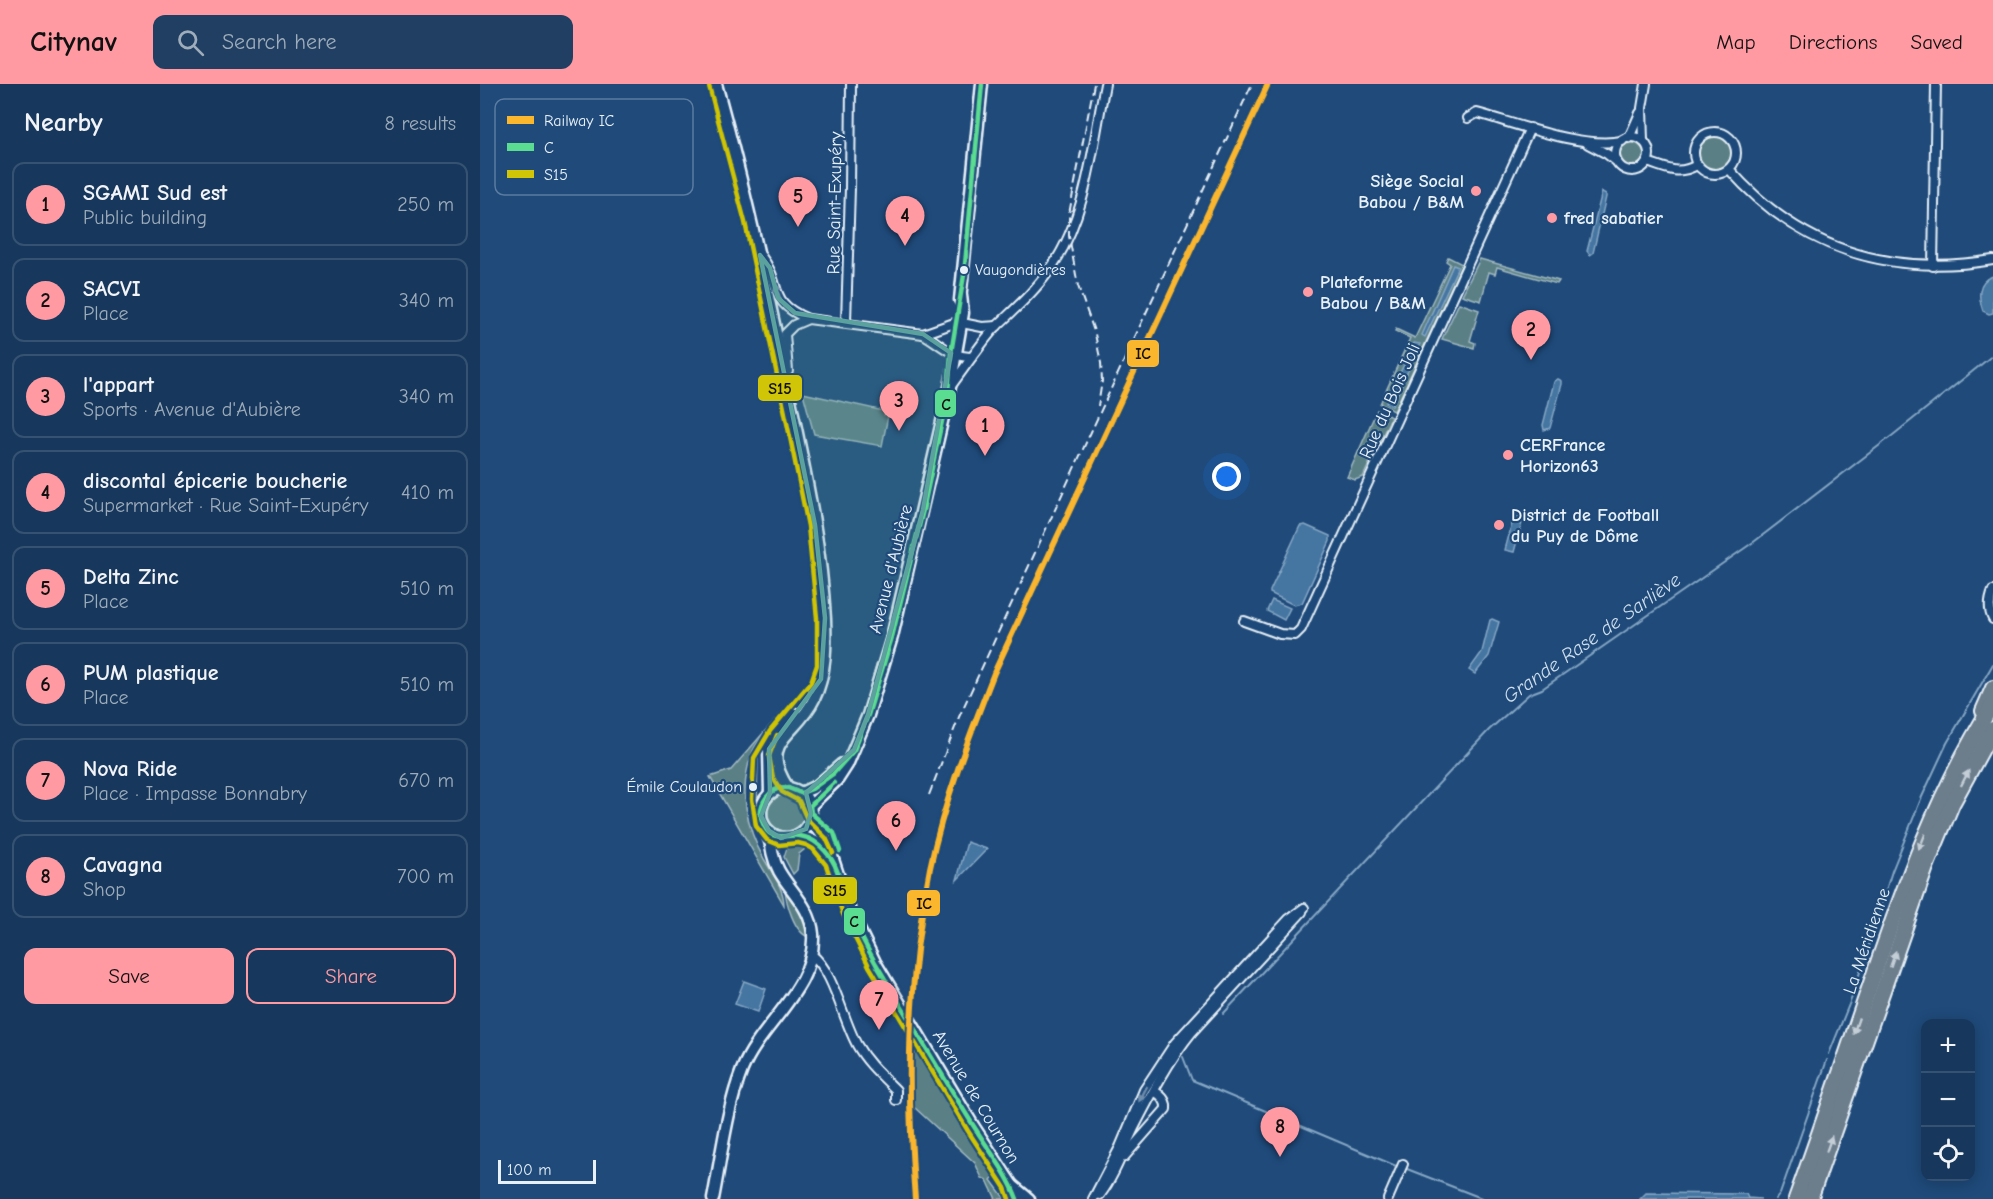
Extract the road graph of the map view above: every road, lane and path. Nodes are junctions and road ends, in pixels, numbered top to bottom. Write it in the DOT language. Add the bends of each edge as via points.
graph roads {
  1 [pos="716,84"];
  2 [pos="851,84"];
  3 [pos="982,84"];
  4 [pos="1105,84"];
  5 [pos="1646,84"];
  6 [pos="1936,84"];
  7 [pos="1642,108"];
  8 [pos="1468,118"];
  9 [pos="1530,128"];
  10 [pos="1625,139"];
  11 [pos="1643,141"];
  12 [pos="1584,142"];
  13 [pos="1647,162"];
  14 [pos="1617,163"];
  15 [pos="1697,165"];
  16 [pos="1729,169"];
  17 [pos="760,255"];
  18 [pos="1993,260"];
  19 [pos="1933,266"];
  20 [pos="808,319"];
  21 [pos="846,322"];
  22 [pos="959,323"];
  23 [pos="997,326"];
  24 [pos="923,334"];
  25 [pos="954,354"];
  26 [pos="972,357"];
  27 [pos="949,390"];
  28 [pos="791,407"];
  29 [pos="1993,591"];
  30 [pos="1993,619"];
  31 [pos="1244,621"];
  32 [pos="818,686"];
  33 [pos="1993,688"];
  34 [pos="1993,704"];
  35 [pos="1993,729"];
  36 [pos="1975,732"];
  37 [pos="854,750"];
  38 [pos="788,788"];
  39 [pos="770,793"];
  40 [pos="801,793"];
  41 [pos="810,806"];
  42 [pos="810,820"];
  43 [pos="769,831"];
  44 [pos="798,835"];
  45 [pos="786,838"];
  46 [pos="775,860"];
  47 [pos="833,861"];
  48 [pos="812,955"];
  49 [pos="1156,1089"];
  50 [pos="896,1100"];
  51 [pos="1120,1160"];
  52 [pos="1403,1164"];
  53 [pos="1012,1185"];
  54 [pos="713,1199"];
  55 [pos="1017,1199"];
  56 [pos="1029,1199"];
  57 [pos="1095,1199"];
  58 [pos="1388,1199"];
  59 [pos="1796,1199"];
  60 [pos="1810,1199"];
  1 -- 17 [label="main road"];
  2 -- 21 [label="street, Rue Saint-Exupéry"];
  3 -- 22 [label="main road, Avenue d'Aubière"];
  4 -- 23 [label="street" via="1074,225 1041,281"];
  5 -- 7 [label="street"];
  6 -- 19 [label="street"];
  7 -- 10 [label="street"];
  7 -- 11 [label="street"];
  8 -- 9 [label="street" via="1477,113"];
  9 -- 12 [label="street"];
  9 -- 31 [label="street, Rue du Bois Joli" via="1301,629 1295,635 1280,634"];
  10 -- 11 [label="street"];
  10 -- 12 [label="street"];
  10 -- 14 [label="street" via="1616,148"];
  11 -- 13 [label="street" via="1648,151"];
  12 -- 14 [label="street"];
  13 -- 14 [label="street" via="1632,171"];
  13 -- 15 [label="street" via="1672,171"];
  15 -- 16 [label="street" via="1708,173"];
  15 -- 16 [label="street" via="1693,152 1698,140 1716,131 1734,143 1736,157"];
  16 -- 19 [label="street" via="1770,209 1816,238 1863,256"];
  20 -- 17 [label="street, one-way" via="795,314 778,298 770,268"];
  17 -- 28 [label="main road"];
  18 -- 19 [label="street"];
  20 -- 21 [label="street"];
  20 -- 28 [label="street" via="785,334"];
  21 -- 24 [label="street"];
  22 -- 23 [label="street"];
  22 -- 24 [label="street"];
  22 -- 25 [label="main road, Avenue d'Aubière"];
  23 -- 26 [label="street"];
  24 -- 25 [label="street"];
  25 -- 26 [label="street"];
  25 -- 27 [label="main road, Avenue d'Aubière"];
  26 -- 27 [label="street"];
  27 -- 37 [label="main road, Avenue d'Aubière" via="892,637"];
  28 -- 32 [label="main road" via="822,577 825,644 823,675"];
  29 -- 30 [label="street" via="1989,609"];
  32 -- 38 [label="main road" via="815,698 777,749 777,770"];
  32 -- 39 [label="main road" via="771,743"];
  33 -- 36 [label="highway"];
  34 -- 36 [label="highway, La Méridienne"];
  60 -- 35 [label="highway, La Méridienne, one-way" via="1926,867 1952,804"];
  36 -- 59 [label="highway, La Méridienne, one-way" via="1941,798 1911,870"];
  37 -- 40 [label="main road, Avenue d'Aubière" via="833,774"];
  37 -- 41 [label="main road, Avenue d'Aubière" via="838,779"];
  38 -- 39 [label="main road"];
  38 -- 40 [label="main road"];
  39 -- 43 [label="main road" via="761,816"];
  40 -- 41 [label="main road"];
  41 -- 42 [label="main road"];
  42 -- 44 [label="main road"];
  42 -- 47 [label="main road, Avenue de Cournon" via="825,838"];
  43 -- 45 [label="main road"];
  43 -- 46 [label="main road"];
  44 -- 45 [label="main road"];
  44 -- 47 [label="main road" via="818,843"];
  45 -- 46 [label="main road"];
  46 -- 48 [label="main road" via="810,920"];
  47 -- 53 [label="main road, Avenue de Cournon" via="875,962"];
  48 -- 50 [label="street" via="824,965 857,1045 896,1090"];
  48 -- 54 [label="main road" via="802,981 756,1043 742,1069"];
  49 -- 51 [label="street"];
  49 -- 51 [label="street" via="1166,1109"];
  49 -- 57 [label="street, one-way" via="1188,1036 1304,908 1289,919 1174,1043 1144,1090"];
  51 -- 57 [label="street"];
  52 -- 58 [label="street"];
  53 -- 55 [label="main road, Avenue de Cournon"];
  53 -- 56 [label="main road, Avenue de Cournon"];
}
